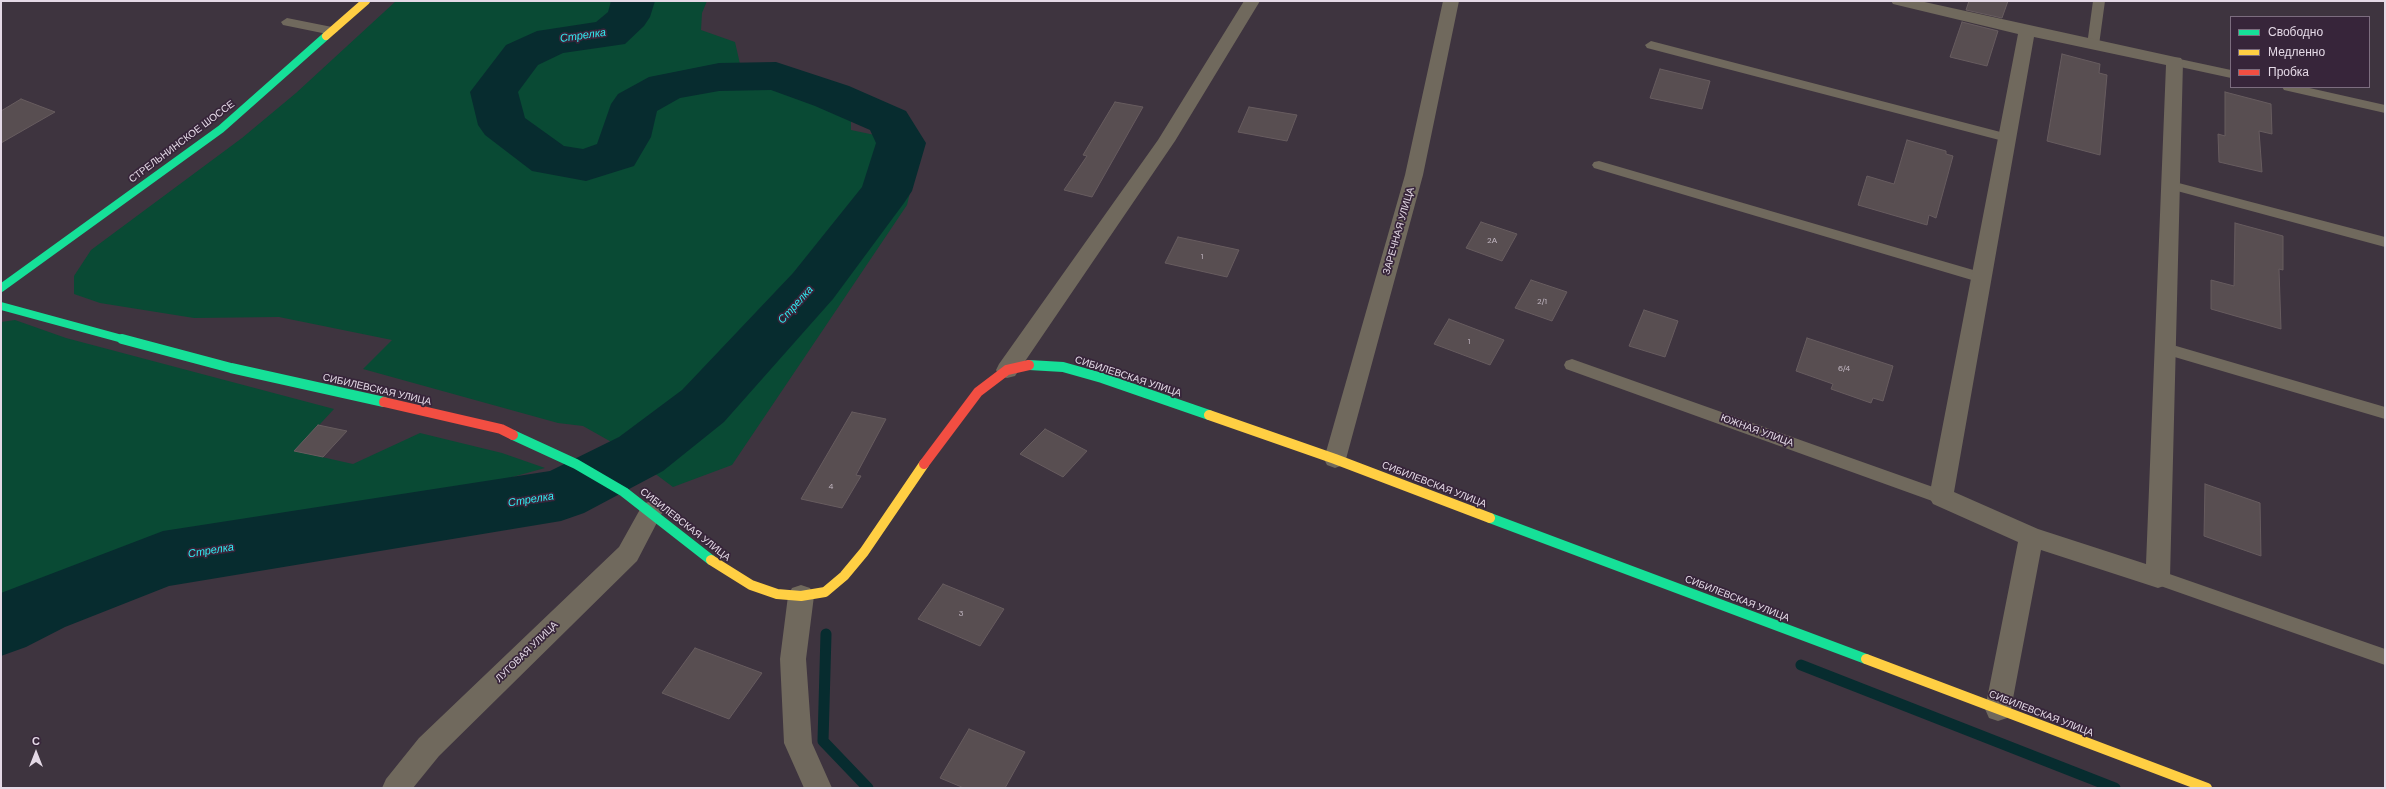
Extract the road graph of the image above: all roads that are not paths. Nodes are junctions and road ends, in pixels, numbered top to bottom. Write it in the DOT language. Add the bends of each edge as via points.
graph roads {
  1 [pos="366,1"];
  2 [pos="1252,1"];
  3 [pos="1451,1"];
  4 [pos="1899,1"];
  5 [pos="2099,1"];
  6 [pos="287,22"];
  7 [pos="332,31"];
  8 [pos="2027,31"];
  9 [pos="1651,45"];
  10 [pos="2093,45"];
  11 [pos="2175,62"];
  12 [pos="2230,74"];
  13 [pos="2292,88"];
  14 [pos="2385,109"];
  15 [pos="2007,138"];
  16 [pos="1599,165"];
  17 [pos="2171,185"];
  18 [pos="2385,242"];
  19 [pos="1982,278"];
  20 [pos="1,288"];
  21 [pos="1,306"];
  22 [pos="2166,349"];
  23 [pos="1572,365"];
  24 [pos="1007,370"];
  25 [pos="2385,413"];
  26 [pos="1335,459"];
  27 [pos="1941,497"];
  28 [pos="651,511"];
  29 [pos="2031,537"];
  30 [pos="2158,578"];
  31 [pos="801,596"];
  32 [pos="2385,657"];
  33 [pos="1998,709"];
  34 [pos="396,788"];
  35 [pos="818,788"];
  36 [pos="2207,788"];
  1 -- 7 [label="street, СТРЕЛЬНИНСКОЕ ШОССЕ"];
  2 -- 24 [label="street" via="1166,141"];
  3 -- 26 [label="street, ЗАРЕЧНАЯ УЛИЦА" via="1414,175"];
  4 -- 8 [label="street"];
  5 -- 10 [label="lane"];
  6 -- 7 [label="lane"];
  7 -- 20 [label="street, СТРЕЛЬНИНСКОЕ ШОССЕ" via="220,129"];
  8 -- 10 [label="street"];
  8 -- 15 [label="street"];
  9 -- 15 [label="lane"];
  10 -- 11 [label="street"];
  11 -- 12 [label="lane"];
  11 -- 17 [label="street"];
  13 -- 14 [label="lane"];
  15 -- 19 [label="street"];
  16 -- 19 [label="lane"];
  17 -- 18 [label="lane"];
  17 -- 22 [label="street"];
  19 -- 27 [label="street"];
  21 -- 28 [label="street, СИБИЛЕВСКАЯ УЛИЦА" via="230,368 502,429 576,464"];
  22 -- 25 [label="lane"];
  22 -- 30 [label="street"];
  23 -- 27 [label="lane, ЮЖНАЯ УЛИЦА"];
  24 -- 26 [label="street, СИБИЛЕВСКАЯ УЛИЦА" via="1034,364 1102,378"];
  24 -- 31 [label="street, СИБИЛЕВСКАЯ УЛИЦА" via="978,392 963,410 864,552 844,576 825,592"];
  26 -- 33 [label="street, СИБИЛЕВСКАЯ УЛИЦА"];
  27 -- 29 [label="street"];
  28 -- 31 [label="street, СИБИЛЕВСКАЯ УЛИЦА" via="726,572 751,585 777,594"];
  28 -- 34 [label="street, ЛУГОВАЯ УЛИЦА" via="628,554 429,747"];
  29 -- 30 [label="street"];
  29 -- 33 [label="street"];
  30 -- 32 [label="lane"];
  31 -- 35 [label="street" via="793,659 798,743"];
  33 -- 36 [label="street, СИБИЛЕВСКАЯ УЛИЦА"];
}
